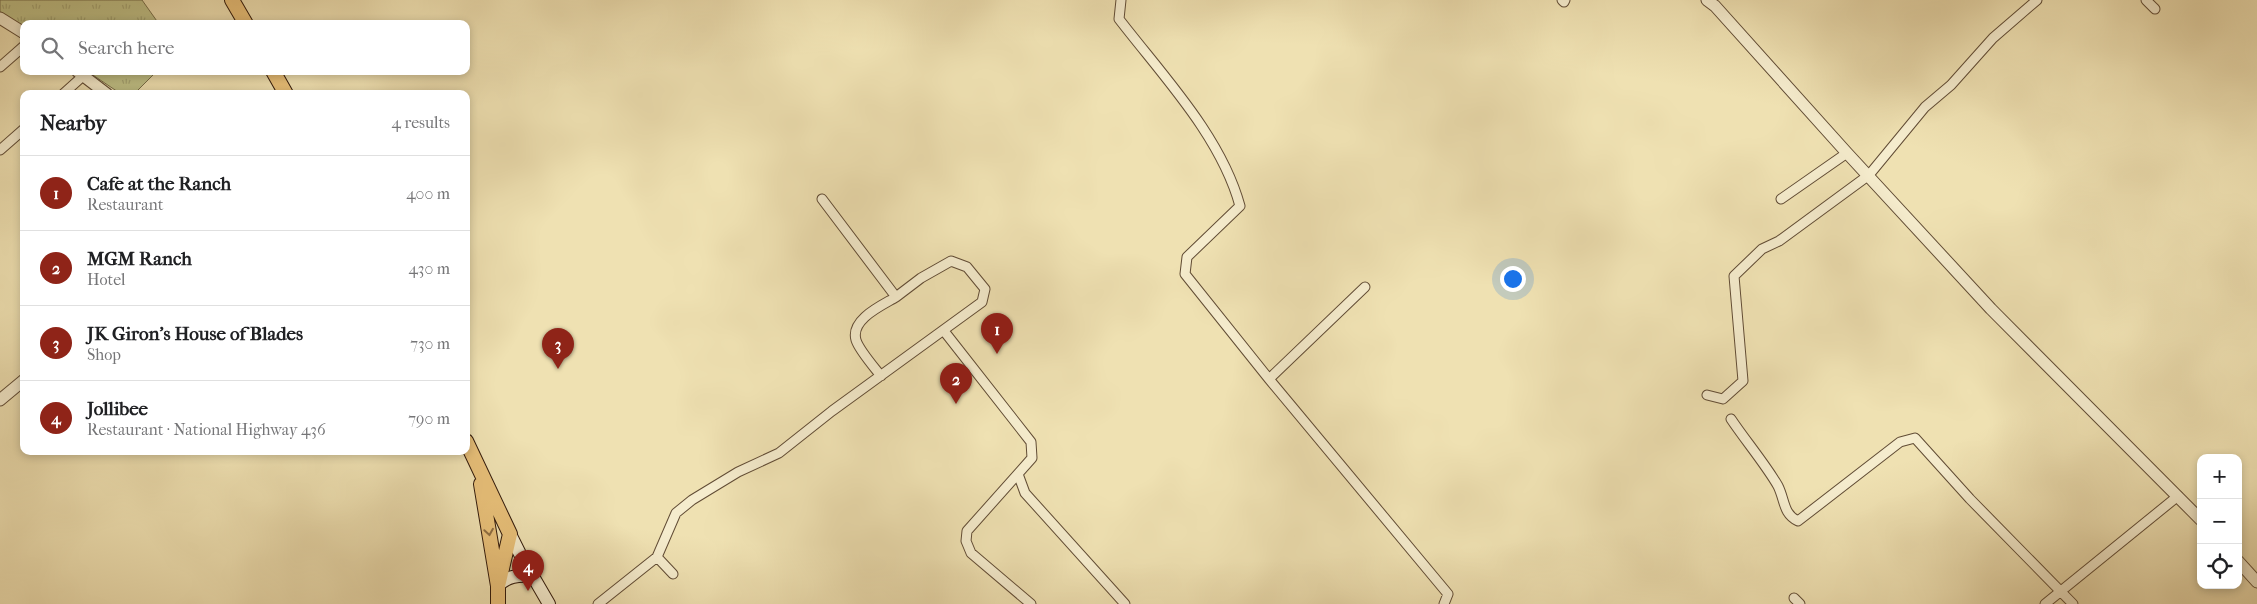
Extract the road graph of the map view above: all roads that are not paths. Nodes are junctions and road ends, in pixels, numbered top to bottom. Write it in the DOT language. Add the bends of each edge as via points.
graph roads {
  1 [pos="232,0"];
  2 [pos="1121,0"];
  3 [pos="1707,0"];
  4 [pos="2037,0"];
  5 [pos="2146,0"];
  6 [pos="2155,9"];
  7 [pos="0,18"];
  8 [pos="244,20"];
  9 [pos="20,30"];
  10 [pos="20,50"];
  11 [pos="0,67"];
  12 [pos="78,75"];
  13 [pos="83,75"];
  14 [pos="275,75"];
  15 [pos="66,90"];
  16 [pos="102,90"];
  17 [pos="284,90"];
  18 [pos="20,132"];
  19 [pos="0,150"];
  20 [pos="1847,153"];
  21 [pos="1869,176"];
  22 [pos="822,199"];
  23 [pos="1781,199"];
  24 [pos="1364,287"];
  25 [pos="896,297"];
  26 [pos="944,331"];
  27 [pos="881,376"];
  28 [pos="1269,379"];
  29 [pos="20,383"];
  30 [pos="1707,395"];
  31 [pos="0,400"];
  32 [pos="1732,419"];
  33 [pos="470,450"];
  34 [pos="478,467"];
  35 [pos="1018,474"];
  36 [pos="2178,496"];
  37 [pos="2197,516"];
  38 [pos="510,534"];
  39 [pos="657,557"];
  40 [pos="2242,565"];
  41 [pos="673,574"];
  42 [pos="532,576"];
  43 [pos="2257,582"];
  44 [pos="498,586"];
  45 [pos="2061,592"];
  46 [pos="498,604"];
  47 [pos="549,604"];
  48 [pos="598,604"];
  49 [pos="1031,604"];
  50 [pos="1125,604"];
  51 [pos="1444,604"];
  52 [pos="2045,604"];
  53 [pos="2073,604"];
  1 -- 8 [label="main road"];
  2 -- 28 [label="street" via="1119,19 1214,147 1234,182 1240,206 1187,257 1185,274"];
  3 -- 20 [label="street"];
  4 -- 21 [label="street" via="1993,38 1951,85 1925,107"];
  5 -- 6 [label="street"];
  7 -- 9 [label="street"];
  10 -- 11 [label="street"];
  12 -- 15 [label="street"];
  13 -- 16 [label="street"];
  14 -- 17 [label="main road"];
  18 -- 19 [label="street"];
  20 -- 21 [label="street"];
  20 -- 23 [label="street"];
  21 -- 30 [label="street" via="1780,241 1762,250 1734,276 1743,381 1723,399"];
  21 -- 36 [label="street" via="1991,309"];
  22 -- 25 [label="street"];
  24 -- 28 [label="street"];
  25 -- 26 [label="street" via="951,261 967,267 985,289 982,302"];
  25 -- 27 [label="street" via="863,318 856,329 856,340"];
  26 -- 27 [label="street"];
  26 -- 35 [label="street" via="1031,442 1032,458"];
  27 -- 39 [label="street" via="779,453 738,472 692,500 676,513"];
  28 -- 51 [label="street" via="1448,594"];
  29 -- 31 [label="street"];
  32 -- 45 [label="street" via="1777,486 1790,518 1798,522 1900,442 1915,438"];
  33 -- 34 [label="main road"];
  34 -- 38 [label="main road"];
  34 -- 44 [label="main road, one-way"];
  35 -- 49 [label="street" via="967,530 966,541 971,553"];
  35 -- 50 [label="street" via="1025,493"];
  36 -- 37 [label="street"];
  36 -- 45 [label="street"];
  38 -- 42 [label="main road"];
  38 -- 44 [label="main road"];
  39 -- 41 [label="street"];
  39 -- 48 [label="street"];
  40 -- 43 [label="street"];
  42 -- 44 [label="main road" via="504,579"];
  42 -- 47 [label="main road"];
  44 -- 46 [label="main road"];
  45 -- 52 [label="street"];
  45 -- 53 [label="street"];
}
